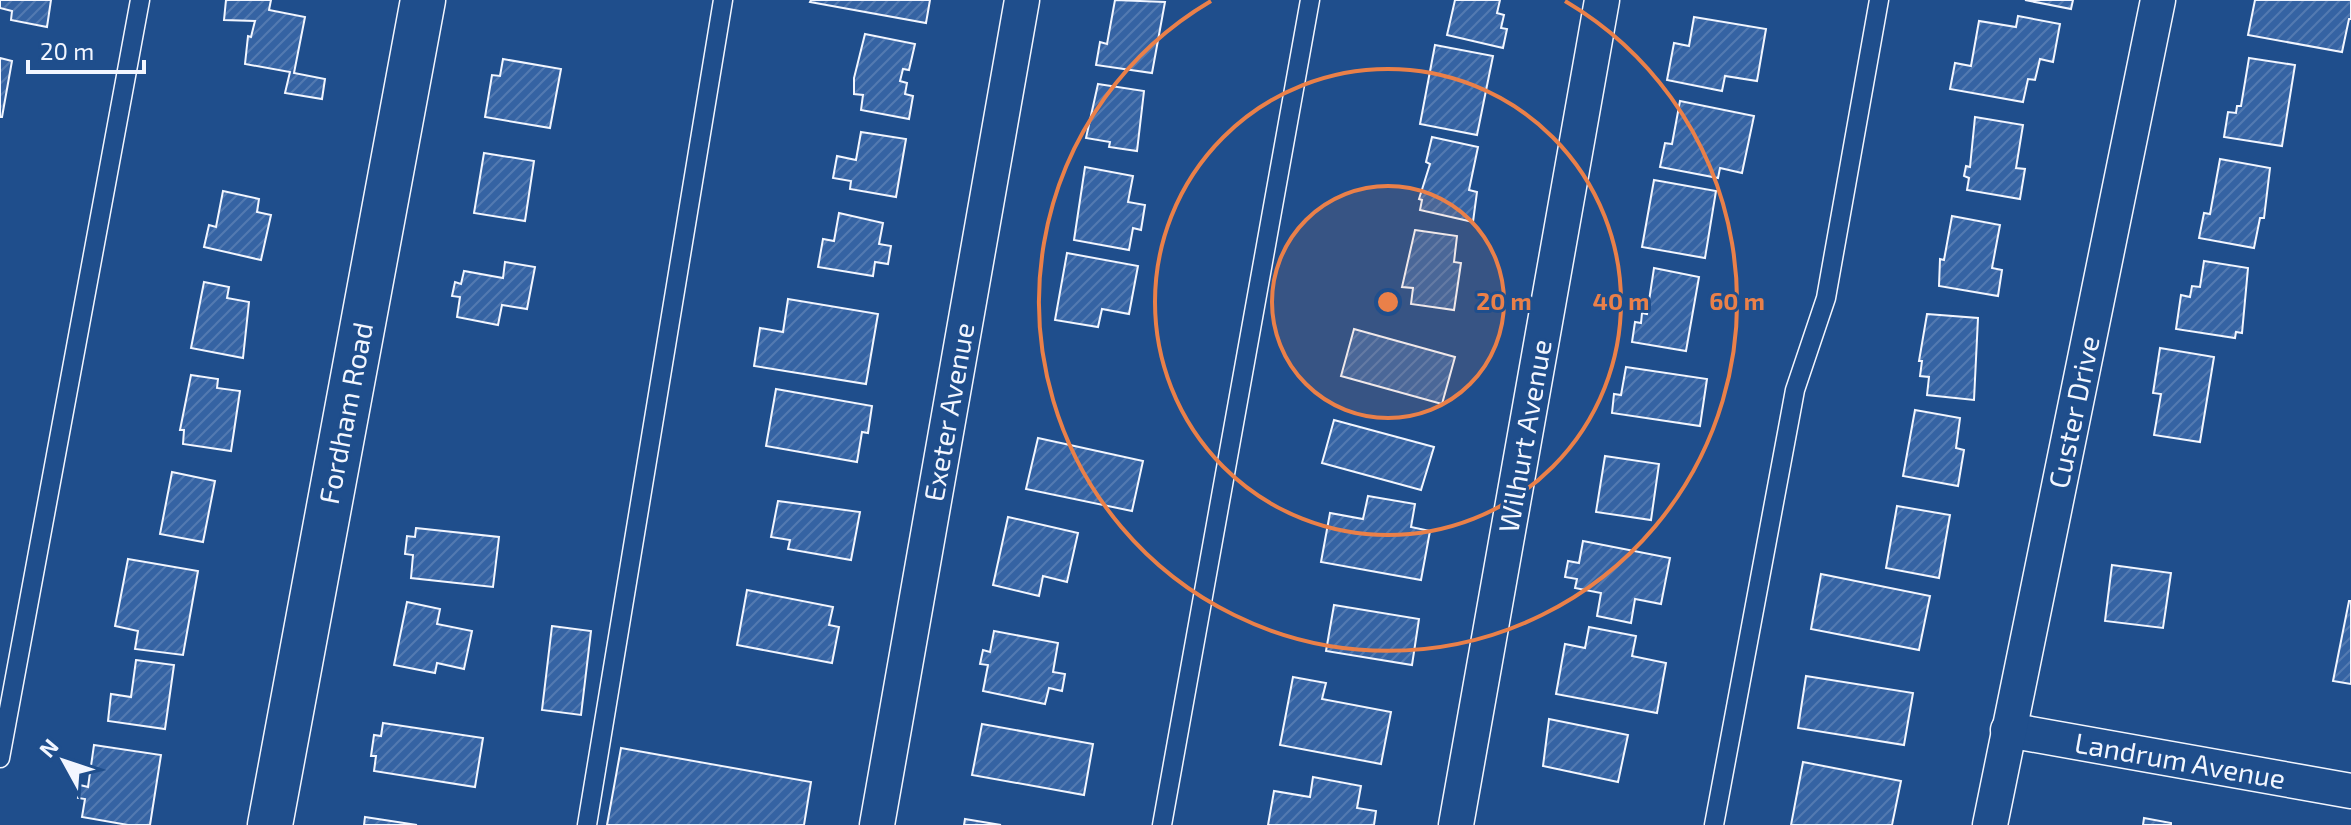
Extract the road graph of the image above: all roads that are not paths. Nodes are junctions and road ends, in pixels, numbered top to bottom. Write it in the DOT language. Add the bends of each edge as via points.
graph roads {
  1 [pos="140,0"];
  2 [pos="423,0"];
  3 [pos="723,0"];
  4 [pos="1022,0"];
  5 [pos="1310,0"];
  6 [pos="1602,0"];
  7 [pos="1879,0"];
  8 [pos="2158,0"];
  9 [pos="2008,730"];
  10 [pos="0,758"];
  11 [pos="2351,791"];
  12 [pos="270,825"];
  13 [pos="587,825"];
  14 [pos="877,825"];
  15 [pos="1162,825"];
  16 [pos="1456,825"];
  17 [pos="1714,825"];
  18 [pos="1990,825"];
  1 -- 10 [label="lane"];
  2 -- 12 [label="street, Fordham Road"];
  3 -- 13 [label="lane"];
  4 -- 14 [label="street, Exeter Avenue"];
  5 -- 15 [label="lane"];
  6 -- 16 [label="street, Wilhurt Avenue"];
  7 -- 17 [label="lane" via="1826,298 1795,390"];
  8 -- 9 [label="street, Custer Drive"];
  9 -- 11 [label="street, Landrum Avenue"];
  9 -- 18 [label="street, Custer Drive"];
}
